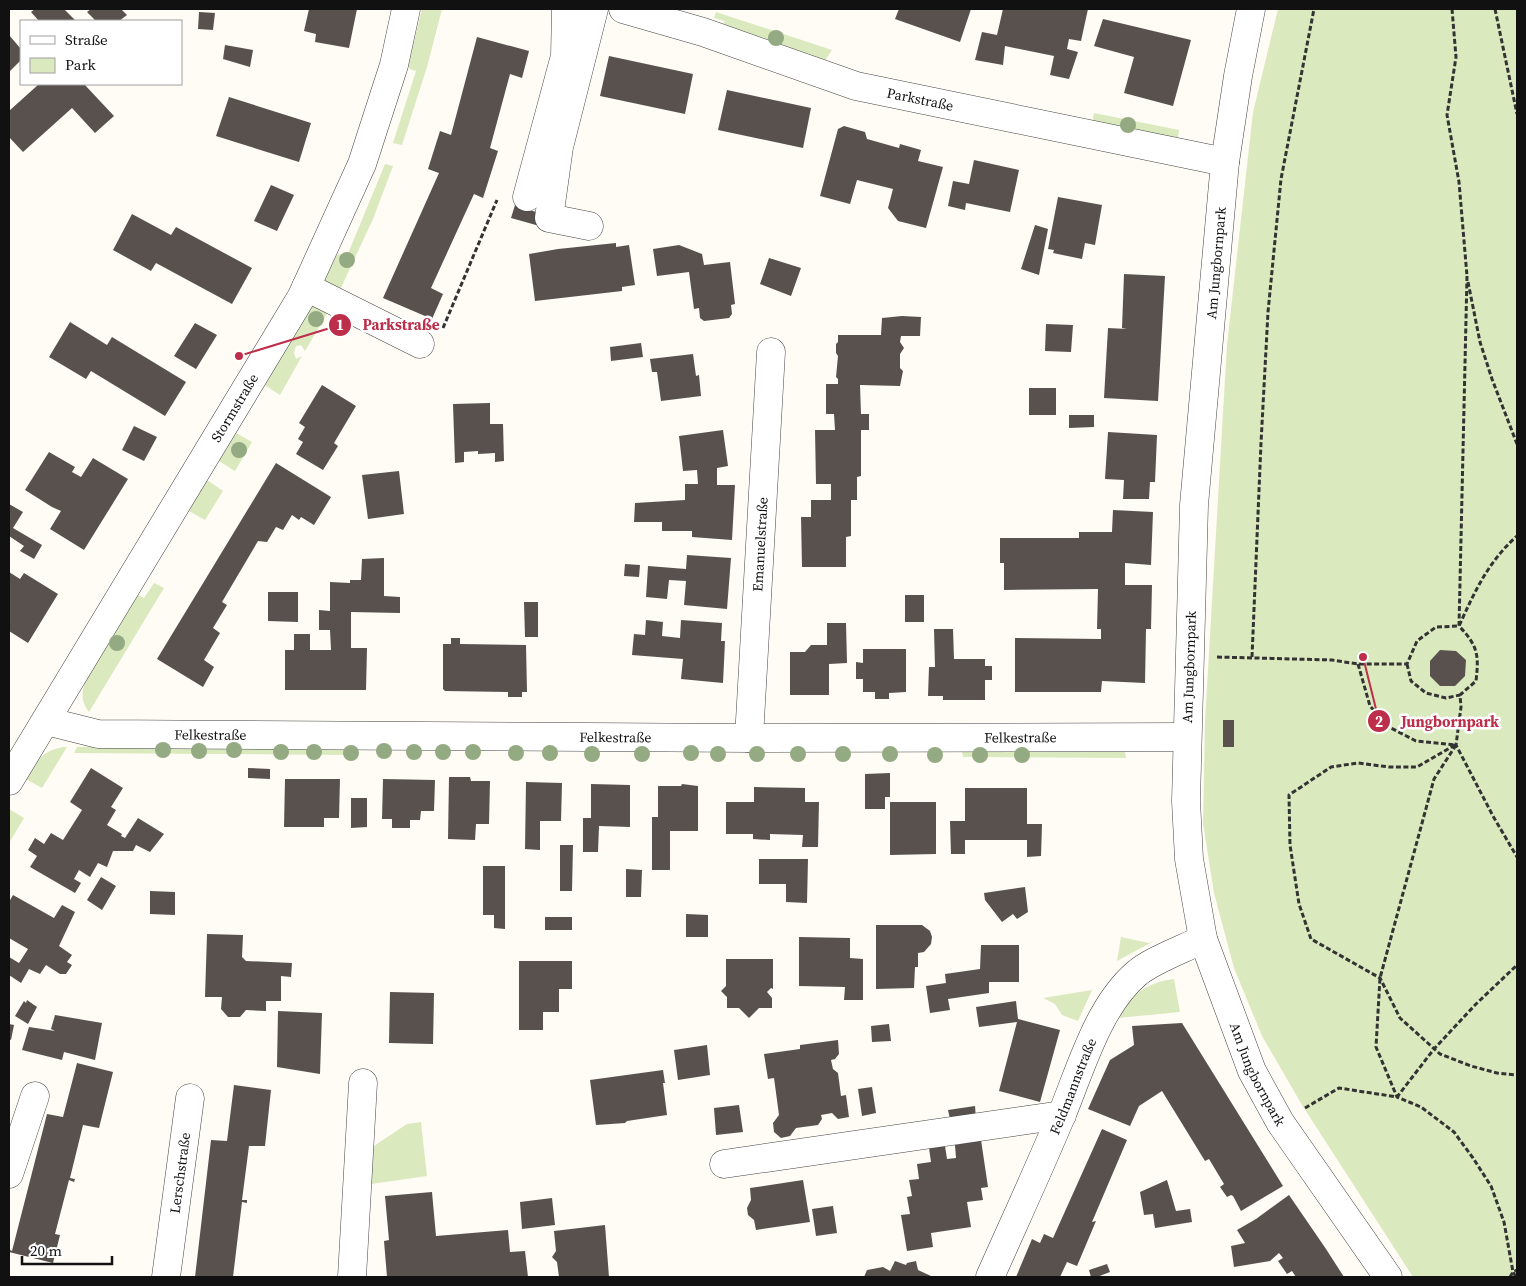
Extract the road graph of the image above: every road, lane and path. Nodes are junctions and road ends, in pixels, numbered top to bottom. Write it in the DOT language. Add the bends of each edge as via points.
graph roads {
  1 [pos="406,9"];
  2 [pos="566,9"];
  3 [pos="594,9"];
  4 [pos="623,9"];
  5 [pos="1251,9"];
  6 [pos="1314,9"];
  7 [pos="1452,9"];
  8 [pos="1495,9"];
  9 [pos="1517,114"];
  10 [pos="1225,162"];
  11 [pos="500,193"];
  12 [pos="527,197"];
  13 [pos="589,226"];
  14 [pos="1467,276"];
  15 [pos="306,287"];
  16 [pos="430,340"];
  17 [pos="771,352"];
  18 [pos="1517,444"];
  19 [pos="1517,536"];
  20 [pos="1458,626"];
  21 [pos="1358,664"];
  22 [pos="1406,664"];
  23 [pos="1460,695"];
  24 [pos="46,721"];
  25 [pos="1187,737"];
  26 [pos="750,738"];
  27 [pos="1456,745"];
  28 [pos="9,780"];
  29 [pos="1517,857"];
  30 [pos="1204,939"];
  31 [pos="1517,966"];
  32 [pos="1380,978"];
  33 [pos="1434,1049"];
  34 [pos="1517,1075"];
  35 [pos="363,1083"];
  36 [pos="35,1096"];
  37 [pos="1397,1097"];
  38 [pos="190,1098"];
  39 [pos="1062,1115"];
  40 [pos="1280,1122"];
  41 [pos="724,1164"];
  42 [pos="9,1174"];
  43 [pos="1517,1270"];
  44 [pos="1513,1272"];
  45 [pos="166,1277"];
  46 [pos="352,1277"];
  47 [pos="990,1277"];
  48 [pos="1388,1277"];
  49 [pos="1510,1277"];
  50 [pos="1516,1277"];
  1 -- 15 [label="street, Stormstraße" via="394,65 362,164"];
  2 -- 12 [label="street" via="564,56"];
  3 -- 13 [label="street" via="559,146 549,218"];
  4 -- 10 [label="street, Parkstraße" via="703,32 856,86"];
  5 -- 10 [label="street, Am Jungbornpark"];
  6 -- 21 [label="path" via="1281,179 1268,312 1252,657"];
  7 -- 14 [label="path" via="1456,57 1447,115 1459,182"];
  8 -- 9 [label="path"];
  10 -- 25 [label="street, Am Jungbornpark" via="1194,505"];
  11 -- 16 [label="path"];
  14 -- 18 [label="path" via="1480,342"];
  14 -- 20 [label="path"];
  15 -- 16 [label="street"];
  15 -- 24 [label="street, Stormstraße"];
  17 -- 26 [label="street, Emanuelstraße"];
  19 -- 20 [label="path" via="1491,563"];
  20 -- 22 [label="path" via="1436,627 1416,641"];
  20 -- 23 [label="path" via="1471,638 1478,659 1476,681"];
  21 -- 22 [label="path"];
  21 -- 27 [label="path" via="1370,706 1389,727 1416,741"];
  22 -- 23 [label="path" via="1411,681 1426,693 1446,698"];
  23 -- 27 [label="path"];
  24 -- 26 [label="street, Felkestraße" via="98,734"];
  24 -- 28 [label="street, Stormstraße"];
  25 -- 26 [label="street, Felkestraße"];
  25 -- 30 [label="street, Am Jungbornpark" via="1189,859"];
  27 -- 29 [label="path"];
  27 -- 32 [label="path" via="1434,779"];
  27 -- 32 [label="path" via="1417,767 1358,763 1331,767 1289,796 1290,845 1300,904 1311,939"];
  30 -- 39 [label="street, Feldmannstraße" via="1137,973 1115,997 1090,1046"];
  30 -- 40 [label="street, Am Jungbornpark" via="1252,1070"];
  31 -- 33 [label="path"];
  32 -- 33 [label="path" via="1400,1018"];
  32 -- 37 [label="path" via="1376,1047"];
  33 -- 34 [label="path" via="1471,1066"];
  33 -- 37 [label="path"];
  35 -- 46 [label="street"];
  36 -- 42 [label="street"];
  37 -- 40 [label="path" via="1339,1088"];
  37 -- 44 [label="path" via="1421,1107 1454,1132 1473,1158 1491,1186 1504,1222"];
  38 -- 45 [label="street, Lerschstraße"];
  39 -- 41 [label="street"];
  39 -- 47 [label="street, Feldmannstraße"];
  40 -- 48 [label="street, Am Jungbornpark"];
  43 -- 44 [label="path"];
  44 -- 49 [label="path"];
  44 -- 50 [label="path"];
}
